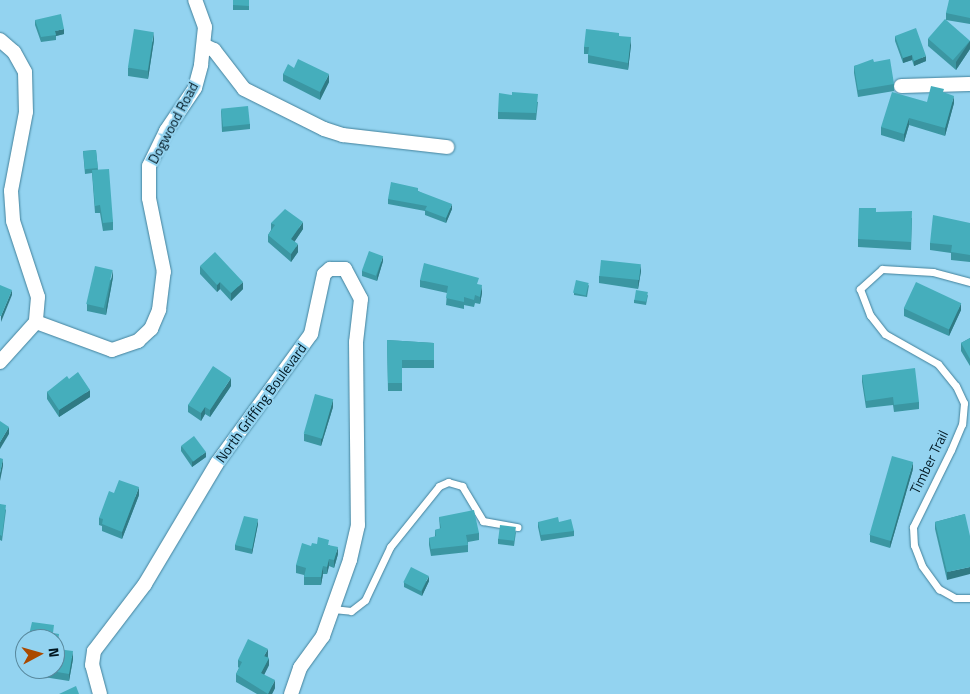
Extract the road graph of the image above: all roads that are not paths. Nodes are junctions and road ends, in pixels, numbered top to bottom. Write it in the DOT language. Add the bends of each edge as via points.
graph roads {
  1 [pos="194,0"];
  2 [pos="0,40"];
  3 [pos="206,46"];
  4 [pos="970,84"];
  5 [pos="901,86"];
  6 [pos="447,147"];
  7 [pos="970,282"];
  8 [pos="36,322"];
  9 [pos="0,362"];
  10 [pos="517,527"];
  11 [pos="970,598"];
  12 [pos="332,609"];
  13 [pos="100,694"];
  14 [pos="291,694"];
  1 -- 3 [label="street, Dogwood Road" via="205,27"];
  2 -- 8 [label="street" via="14,52 24,72 26,112 10,191 13,221 38,297"];
  3 -- 6 [label="street" via="214,50 244,89 324,129 343,135"];
  3 -- 8 [label="street, Dogwood Road" via="195,88 149,166 149,198 164,272 160,310 151,329 138,341 112,350"];
  4 -- 5 [label="street"];
  7 -- 11 [label="lane, Timber Trail" via="933,272 882,269 860,289 870,315 885,334 938,364 956,386 964,404 954,441 913,527 914,546 922,566 939,589 955,598"];
  8 -- 9 [label="street"];
  10 -- 12 [label="lane" via="483,521 462,486 448,482 439,486 390,547 365,600 351,611"];
  12 -- 13 [label="street, North Griffing Boulevard" via="350,560 358,525 356,342 361,299 345,269 330,269 324,274 311,334 217,463 146,584 94,651 92,665"];
  12 -- 14 [label="street, North Griffing Boulevard" via="323,636 300,668"];
}
